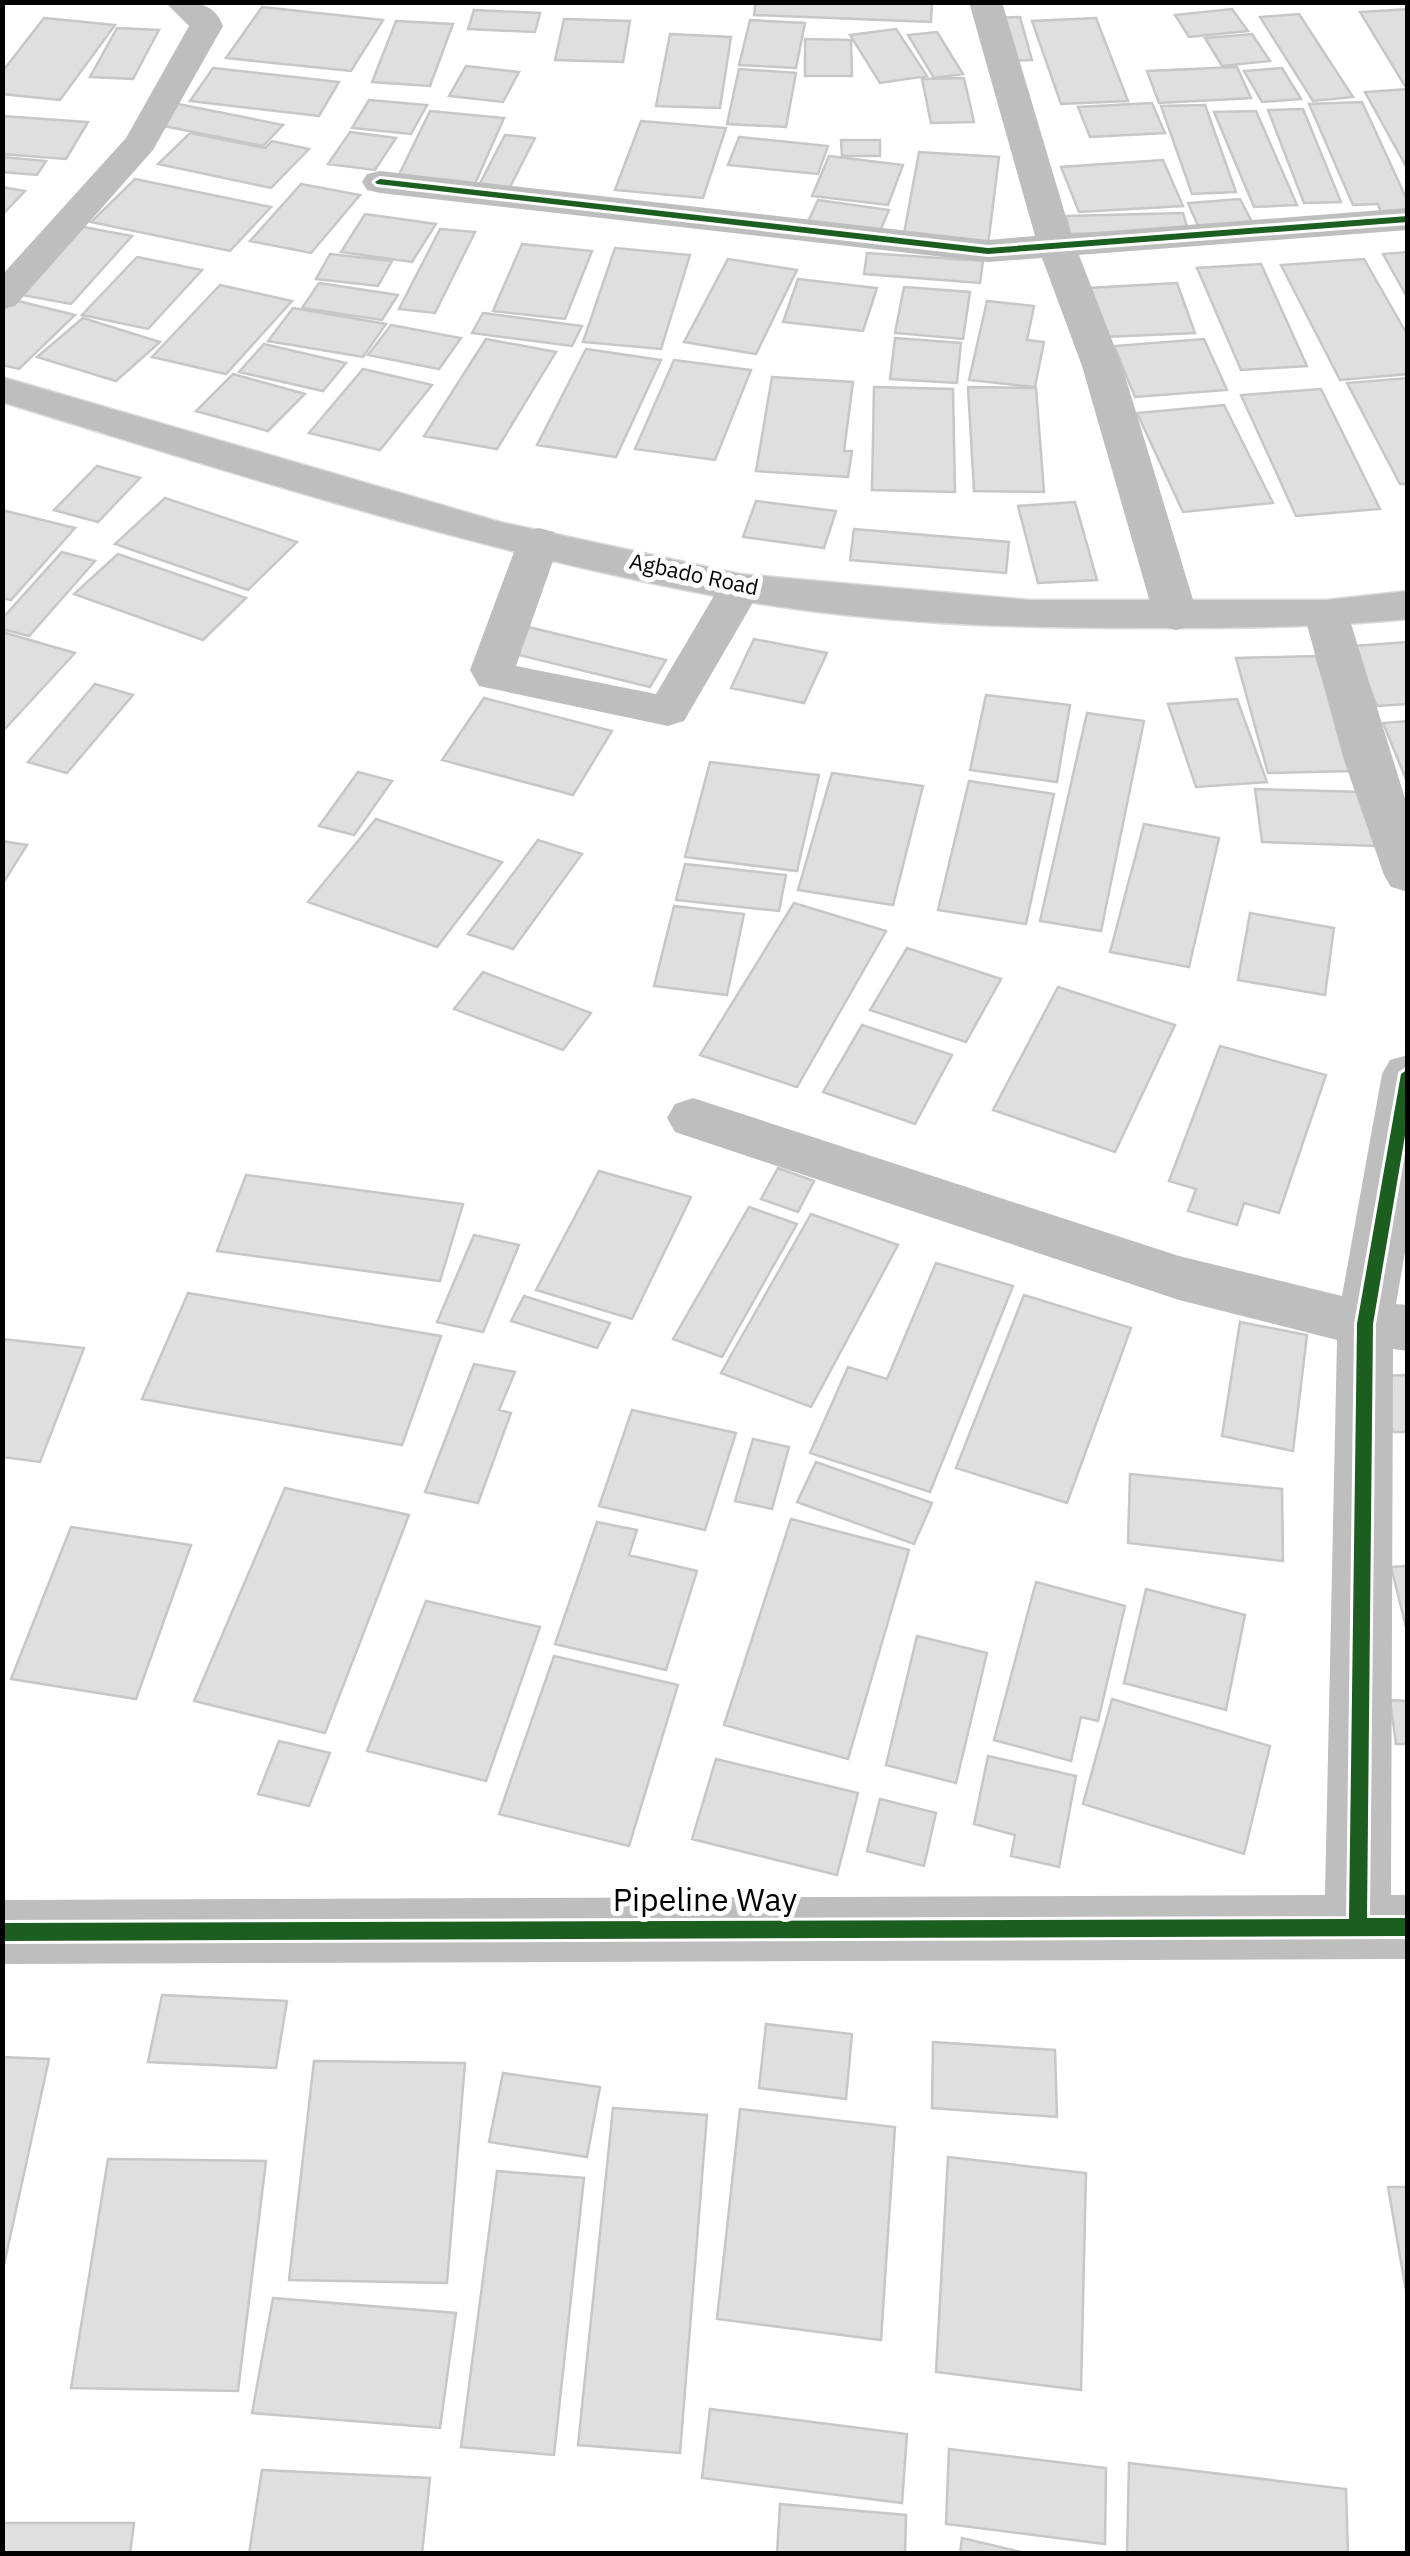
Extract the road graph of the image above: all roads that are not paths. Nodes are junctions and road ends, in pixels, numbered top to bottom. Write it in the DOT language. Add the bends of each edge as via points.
graph roads {
  1 [pos="181,2"];
  2 [pos="985,2"];
  3 [pos="380,182"];
  4 [pos="1408,220"];
  5 [pos="1056,245"];
  6 [pos="2,298"];
  7 [pos="2,389"];
  8 [pos="539,541"];
  9 [pos="740,586"];
  10 [pos="1408,605"];
  11 [pos="1326,614"];
  12 [pos="1176,616"];
  13 [pos="1408,876"];
  14 [pos="1408,1074"];
  15 [pos="693,1118"];
  16 [pos="1386,1326"];
  17 [pos="1383,1926"];
  18 [pos="2,1932"];
  1 -- 6 [label="street" via="203,16 206,26 141,144"];
  2 -- 5 [label="street"];
  3 -- 5 [label="street" via="950,249"];
  4 -- 5 [label="street"];
  5 -- 12 [label="street" via="1102,366"];
  7 -- 8 [label="street, Agbado Road" via="288,476"];
  8 -- 9 [label="street, Agbado Road"];
  8 -- 9 [label="street" via="495,676 668,712"];
  9 -- 12 [label="street, Agbado Road" via="1029,614"];
  10 -- 11 [label="street, Agbado Road"];
  11 -- 12 [label="street, Agbado Road"];
  11 -- 13 [label="street"];
  14 -- 16 [label="street"];
  15 -- 16 [label="street" via="1179,1278"];
  16 -- 17 [label="street"];
  17 -- 18 [label="street, Pipeline Way"];
}
